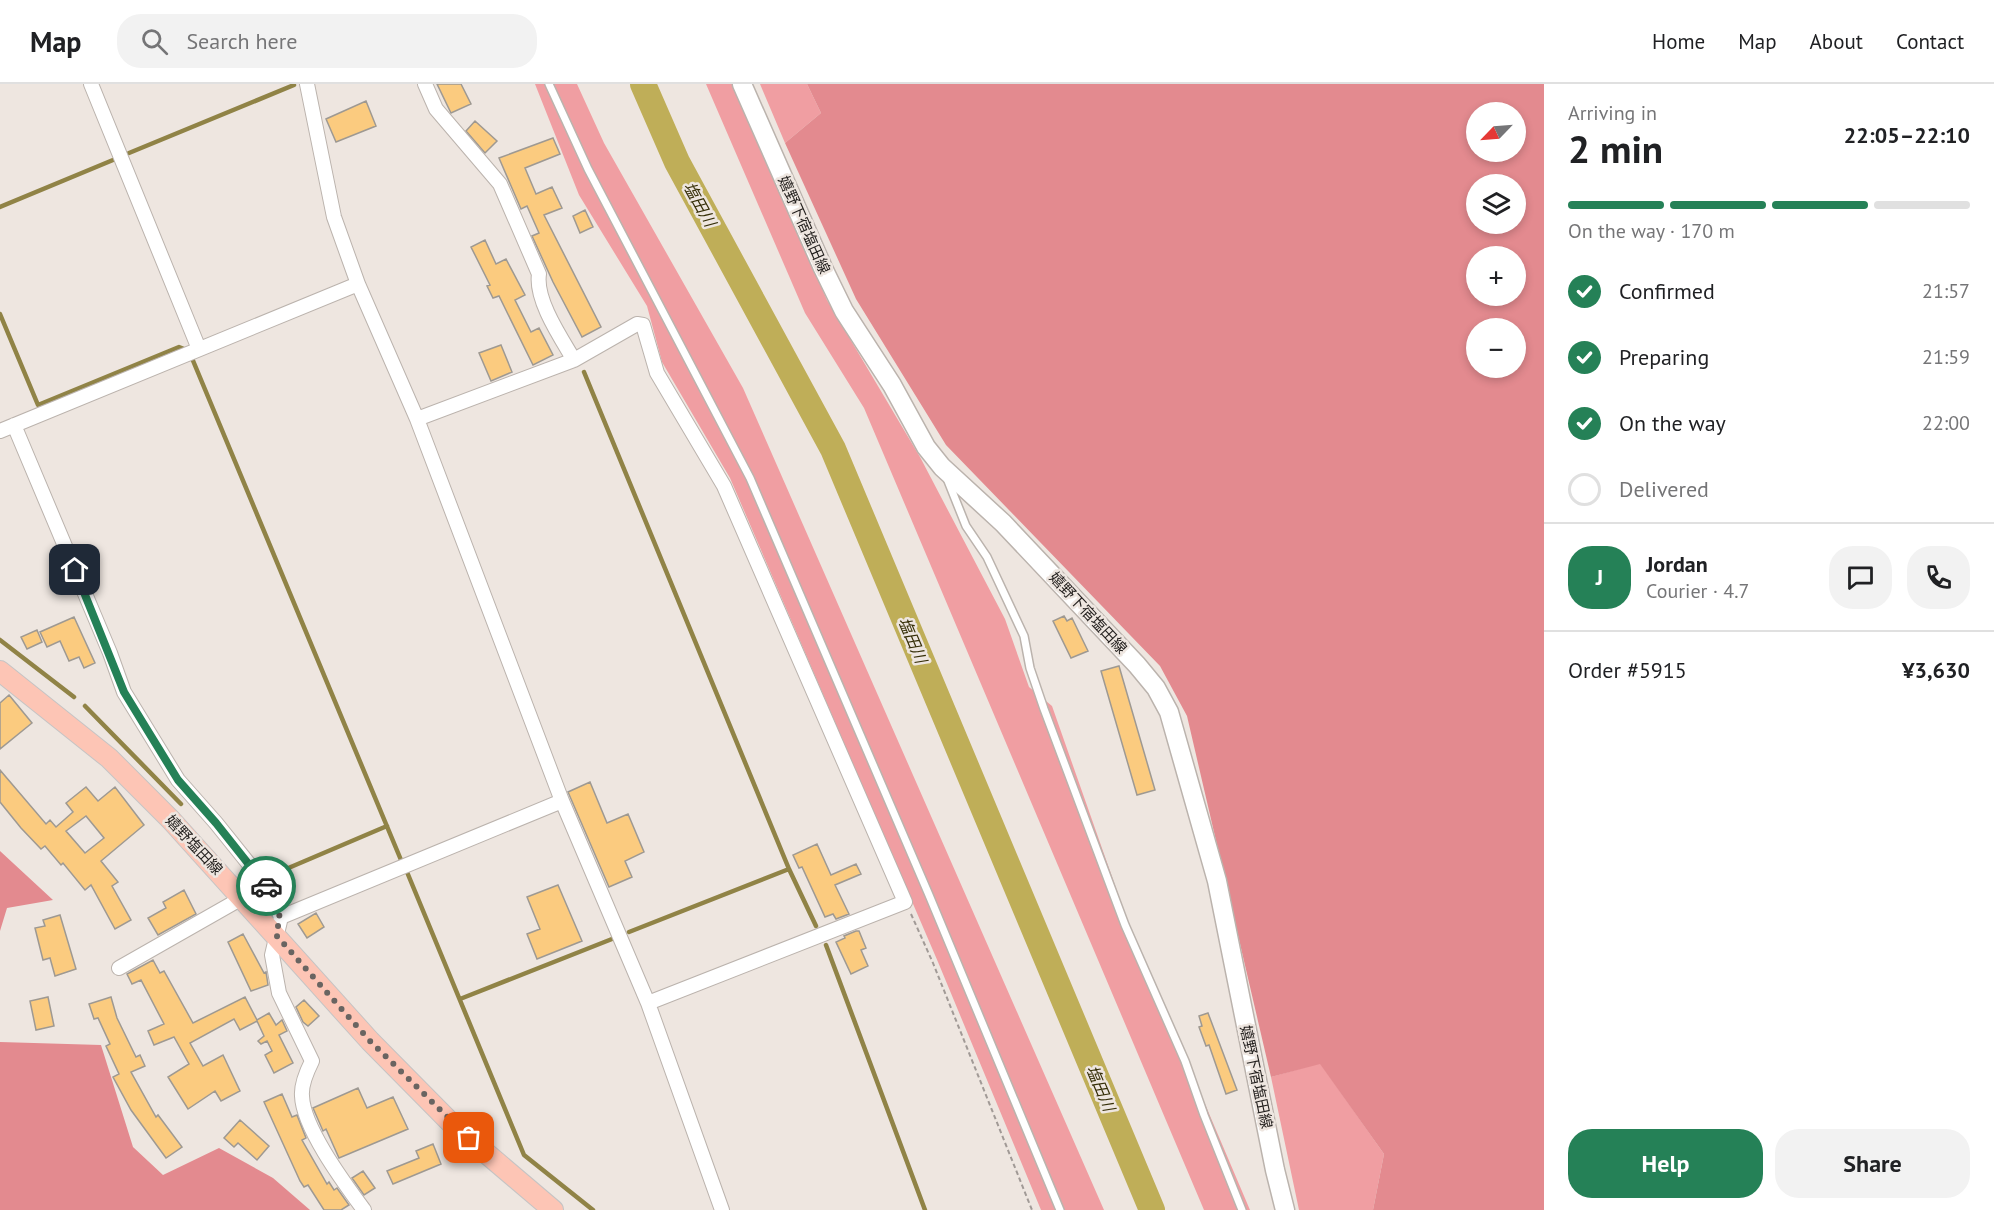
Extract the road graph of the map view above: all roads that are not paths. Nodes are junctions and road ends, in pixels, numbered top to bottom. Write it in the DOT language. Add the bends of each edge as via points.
graph roads {
  1 [pos="91,84"];
  2 [pos="307,84"];
  3 [pos="425,84"];
  4 [pos="549,84"];
  5 [pos="742,84"];
  6 [pos="358,284"];
  7 [pos="192,352"];
  8 [pos="574,360"];
  9 [pos="417,419"];
  10 [pos="14,425"];
  11 [pos="0,431"];
  12 [pos="942,467"];
  13 [pos="0,671"];
  14 [pos="562,801"];
  15 [pos="242,898"];
  16 [pos="278,926"];
  17 [pos="119,968"];
  18 [pos="648,1002"];
  19 [pos="364,1210"];
  20 [pos="553,1210"];
  21 [pos="722,1210"];
  22 [pos="1060,1210"];
  23 [pos="1242,1210"];
  24 [pos="1286,1210"];
  1 -- 7 [label="street"];
  2 -- 6 [label="street" via="334,217"];
  3 -- 8 [label="street" via="436,110 500,184 539,274 538,284 554,326"];
  4 -- 22 [label="lane" via="588,169 750,478"];
  5 -- 12 [label="main road, 嬉野下宿塩田線" via="844,311"];
  6 -- 7 [label="street"];
  6 -- 9 [label="street"];
  7 -- 10 [label="street"];
  8 -- 9 [label="street"];
  8 -- 18 [label="street" via="637,324 644,325 657,373 724,486 905,902"];
  9 -- 14 [label="street"];
  10 -- 11 [label="street"];
  10 -- 16 [label="street" via="124,692 178,780 268,889"];
  12 -- 23 [label="lane" via="966,526 987,557 1024,636 1030,669 1125,925 1185,1061"];
  12 -- 24 [label="main road, 嬉野下宿塩田線" via="1003,523 1137,665 1169,712 1217,881"];
  13 -- 15 [label="main road, 嬉野塩田線" via="110,758"];
  14 -- 16 [label="street"];
  14 -- 18 [label="street"];
  15 -- 16 [label="main road, 嬉野塩田線"];
  15 -- 17 [label="street"];
  16 -- 19 [label="street" via="273,955 279,993 312,1061 301,1095 304,1113 334,1170"];
  16 -- 20 [label="main road, 嬉野塩田線" via="370,1041 453,1125"];
  18 -- 21 [label="street"];
}
